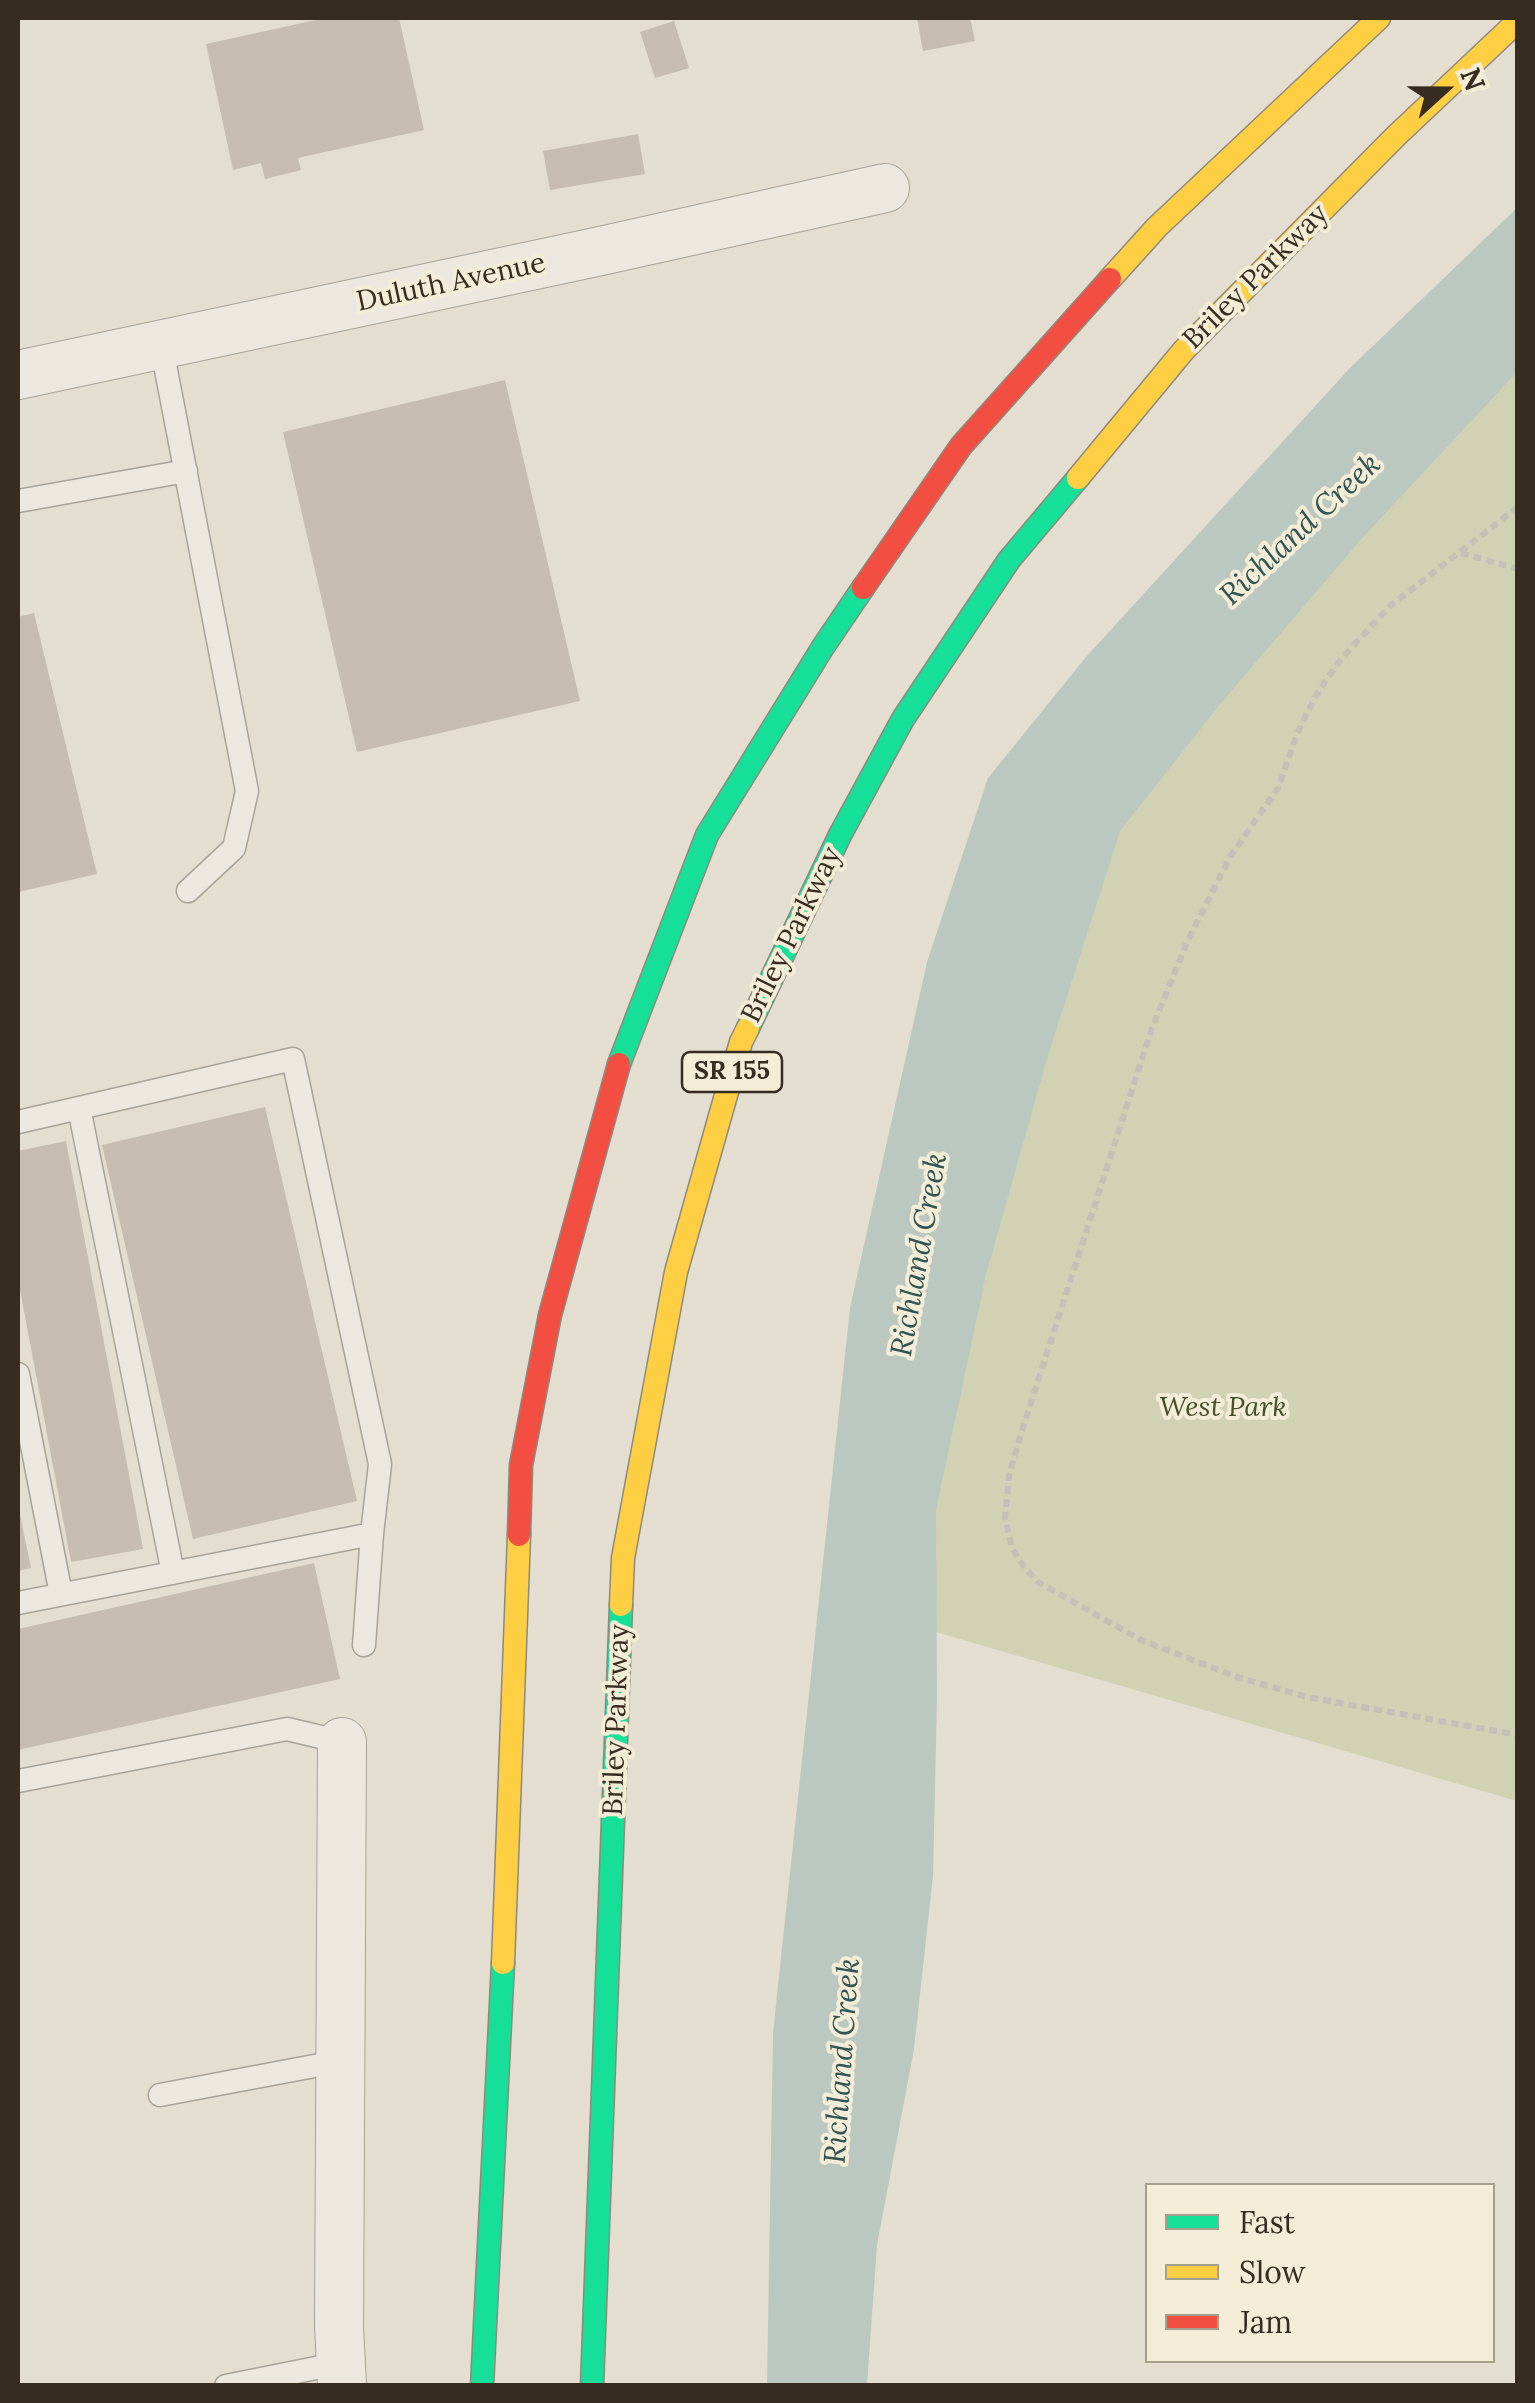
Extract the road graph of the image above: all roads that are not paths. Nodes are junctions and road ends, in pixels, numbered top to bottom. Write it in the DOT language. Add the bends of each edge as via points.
graph roads {
  1 [pos="1379,18"];
  2 [pos="1518,21"];
  3 [pos="884,188"];
  4 [pos="161,344"];
  5 [pos="18,374"];
  6 [pos="186,471"];
  7 [pos="18,500"];
  8 [pos="188,891"];
  9 [pos="79,1108"];
  10 [pos="18,1122"];
  11 [pos="18,1374"];
  12 [pos="372,1534"];
  13 [pos="173,1572"];
  14 [pos="62,1594"];
  15 [pos="18,1602"];
  16 [pos="364,1645"];
  17 [pos="342,1742"];
  18 [pos="18,1781"];
  19 [pos="340,2060"];
  20 [pos="160,2095"];
  21 [pos="342,2374"];
  22 [pos="226,2386"];
  23 [pos="482,2386"];
  24 [pos="592,2386"];
  1 -- 23 [label="highway" via="1157,227 961,446 707,835 622,1052 550,1315 521,1465"];
  2 -- 24 [label="highway, Briley Parkway / SR 155" via="1184,350 1009,560 902,719 741,1042 676,1272 623,1558"];
  3 -- 4 [label="street, Duluth Avenue"];
  4 -- 5 [label="street, Duluth Avenue"];
  4 -- 6 [label="lane"];
  6 -- 7 [label="lane"];
  6 -- 8 [label="lane" via="248,791 234,848"];
  9 -- 10 [label="lane"];
  9 -- 12 [label="lane" via="293,1059 380,1464"];
  9 -- 13 [label="lane"];
  11 -- 14 [label="lane"];
  12 -- 13 [label="lane"];
  12 -- 16 [label="lane"];
  13 -- 14 [label="lane"];
  14 -- 15 [label="lane"];
  17 -- 18 [label="lane" via="287,1729"];
  17 -- 19 [label="street"];
  19 -- 20 [label="lane"];
  19 -- 21 [label="street"];
  21 -- 22 [label="lane"];
}
